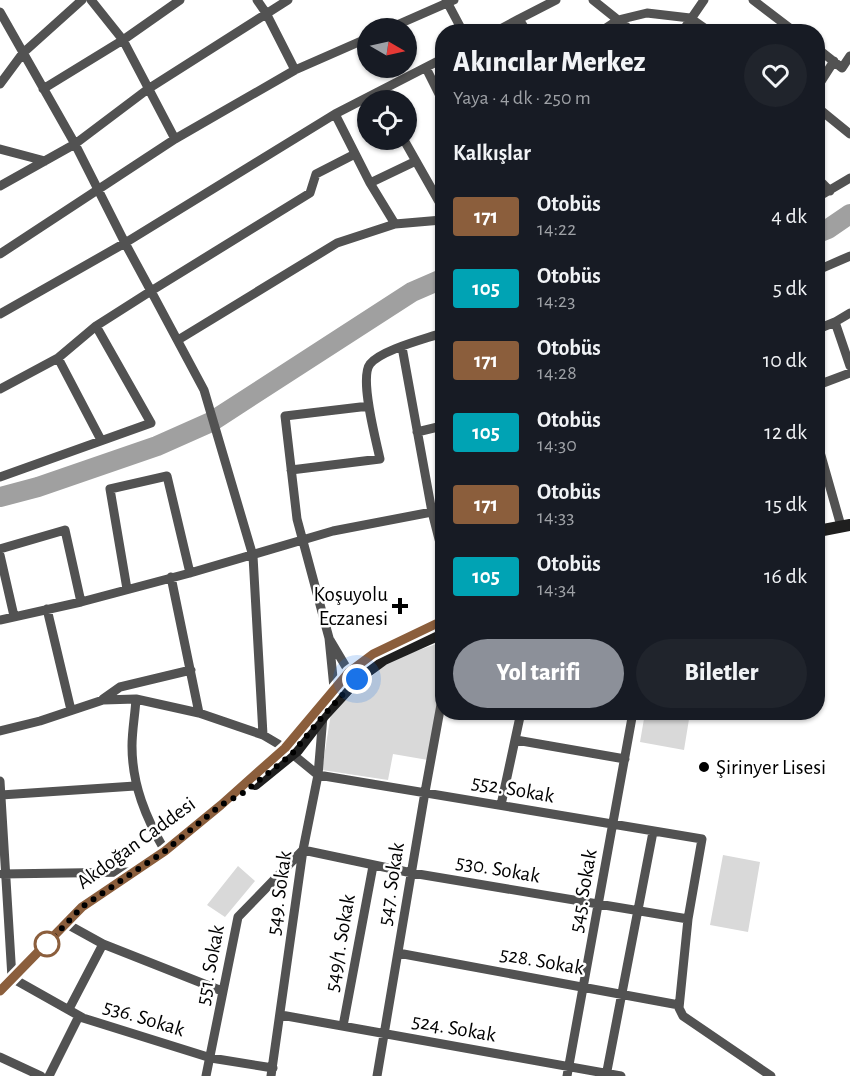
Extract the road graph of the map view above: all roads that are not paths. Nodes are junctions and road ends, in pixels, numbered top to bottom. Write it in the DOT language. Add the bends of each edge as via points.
graph roads {
  1 [pos="82,0"];
  2 [pos="91,0"];
  3 [pos="180,0"];
  4 [pos="257,0"];
  5 [pos="288,0"];
  6 [pos="556,0"];
  7 [pos="593,0"];
  8 [pos="705,0"];
  9 [pos="753,0"];
  10 [pos="449,1"];
  11 [pos="0,12"];
  12 [pos="266,13"];
  13 [pos="412,18"];
  14 [pos="690,18"];
  15 [pos="519,19"];
  16 [pos="618,20"];
  17 [pos="459,24"];
  18 [pos="510,24"];
  19 [pos="522,24"];
  20 [pos="612,24"];
  21 [pos="623,24"];
  22 [pos="687,24"];
  23 [pos="699,24"];
  24 [pos="784,24"];
  25 [pos="123,40"];
  26 [pos="357,43"];
  27 [pos="23,53"];
  28 [pos="825,55"];
  29 [pos="850,56"];
  30 [pos="435,63"];
  31 [pos="426,68"];
  32 [pos="842,68"];
  33 [pos="295,70"];
  34 [pos="825,81"];
  35 [pos="0,84"];
  36 [pos="435,86"];
  37 [pos="44,89"];
  38 [pos="148,89"];
  39 [pos="390,90"];
  40 [pos="357,105"];
  41 [pos="335,114"];
  42 [pos="825,114"];
  43 [pos="850,134"];
  44 [pos="176,139"];
  45 [pos="75,144"];
  46 [pos="0,149"];
  47 [pos="410,150"];
  48 [pos="355,154"];
  49 [pos="45,161"];
  50 [pos="417,161"];
  51 [pos="850,178"];
  52 [pos="370,183"];
  53 [pos="0,186"];
  54 [pos="825,186"];
  55 [pos="98,191"];
  56 [pos="830,191"];
  57 [pos="435,194"];
  58 [pos="825,194"];
  59 [pos="435,221"];
  60 [pos="395,224"];
  61 [pos="125,243"];
  62 [pos="0,254"];
  63 [pos="850,256"];
  64 [pos="825,267"];
  65 [pos="151,291"];
  66 [pos="850,313"];
  67 [pos="0,314"];
  68 [pos="835,322"];
  69 [pos="96,326"];
  70 [pos="825,326"];
  71 [pos="435,335"];
  72 [pos="178,340"];
  73 [pos="402,347"];
  74 [pos="58,358"];
  75 [pos="850,366"];
  76 [pos="850,373"];
  77 [pos="825,382"];
  78 [pos="0,389"];
  79 [pos="369,406"];
  80 [pos="435,428"];
  81 [pos="417,432"];
  82 [pos="101,441"];
  83 [pos="825,465"];
  84 [pos="291,470"];
  85 [pos="0,477"];
  86 [pos="435,511"];
  87 [pos="432,512"];
  88 [pos="435,524"];
  89 [pos="846,526"];
  90 [pos="825,530"];
  91 [pos="303,540"];
  92 [pos="0,549"];
  93 [pos="0,555"];
  94 [pos="253,556"];
  95 [pos="190,573"];
  96 [pos="171,577"];
  97 [pos="127,589"];
  98 [pos="81,602"];
  99 [pos="47,609"];
  100 [pos="14,616"];
  101 [pos="0,620"];
  102 [pos="435,624"];
  103 [pos="435,636"];
  104 [pos="329,638"];
  105 [pos="191,670"];
  106 [pos="349,672"];
  107 [pos="334,688"];
  108 [pos="136,699"];
  109 [pos="103,700"];
  110 [pos="71,710"];
  111 [pos="199,713"];
  112 [pos="323,716"];
  113 [pos="438,720"];
  114 [pos="520,720"];
  115 [pos="632,720"];
  116 [pos="0,731"];
  117 [pos="263,735"];
  118 [pos="516,740"];
  119 [pos="288,751"];
  120 [pos="625,759"];
  121 [pos="318,775"];
  122 [pos="0,780"];
  123 [pos="135,786"];
  124 [pos="424,792"];
  125 [pos="1,795"];
  126 [pos="501,805"];
  127 [pos="613,825"];
  128 [pos="653,832"];
  129 [pos="303,850"];
  130 [pos="165,851"];
  131 [pos="372,866"];
  132 [pos="132,872"];
  133 [pos="412,873"];
  134 [pos="3,874"];
  135 [pos="598,905"];
  136 [pos="638,911"];
  137 [pos="688,919"];
  138 [pos="65,923"];
  139 [pos="103,944"];
  140 [pos="398,953"];
  141 [pos="12,978"];
  142 [pos="584,987"];
  143 [pos="0,991"];
  144 [pos="222,991"];
  145 [pos="621,993"];
  146 [pos="679,1005"];
  147 [pos="69,1009"];
  148 [pos="280,1014"];
  149 [pos="79,1016"];
  150 [pos="343,1026"];
  151 [pos="385,1033"];
  152 [pos="0,1057"];
  153 [pos="211,1058"];
  154 [pos="272,1072"];
  155 [pos="568,1072"];
  156 [pos="606,1075"];
  157 [pos="41,1076"];
  158 [pos="49,1076"];
  159 [pos="206,1076"];
  160 [pos="377,1076"];
  161 [pos="621,1076"];
  162 [pos="771,1076"];
  1 -- 27 [label="street"];
  2 -- 25 [label="street"];
  3 -- 25 [label="street"];
  4 -- 12 [label="street"];
  5 -- 12 [label="street"];
  6 -- 15 [label="street"];
  7 -- 16 [label="street"];
  8 -- 14 [label="street"];
  9 -- 24 [label="street"];
  10 -- 13 [label="street"];
  10 -- 17 [label="street"];
  11 -- 27 [label="street"];
  12 -- 33 [label="street"];
  12 -- 38 [label="street"];
  14 -- 16 [label="street" via="647,13"];
  14 -- 22 [label="street"];
  14 -- 23 [label="street"];
  15 -- 18 [label="street"];
  15 -- 19 [label="street"];
  16 -- 20 [label="street"];
  16 -- 21 [label="street"];
  25 -- 37 [label="street"];
  25 -- 38 [label="street"];
  26 -- 33 [label="street"];
  27 -- 35 [label="street"];
  27 -- 37 [label="street"];
  28 -- 32 [label="street"];
  29 -- 32 [label="street"];
  30 -- 31 [label="street"];
  31 -- 36 [label="street"];
  31 -- 39 [label="street"];
  32 -- 34 [label="street"];
  33 -- 44 [label="street"];
  37 -- 45 [label="street"];
  38 -- 44 [label="street"];
  38 -- 45 [label="street"];
  40 -- 41 [label="street"];
  41 -- 48 [label="street"];
  41 -- 61 [label="street"];
  42 -- 43 [label="street"];
  44 -- 55 [label="street"];
  45 -- 49 [label="street"];
  45 -- 55 [label="street"];
  46 -- 49 [label="street"];
  47 -- 50 [label="street"];
  48 -- 52 [label="street"];
  48 -- 65 [label="street" via="316,174 310,193"];
  49 -- 53 [label="street"];
  50 -- 52 [label="street"];
  50 -- 57 [label="street"];
  51 -- 56 [label="street"];
  52 -- 60 [label="street"];
  54 -- 56 [label="street"];
  55 -- 61 [label="street"];
  55 -- 62 [label="street"];
  56 -- 58 [label="street"];
  59 -- 60 [label="street"];
  60 -- 72 [label="street" via="337,243"];
  61 -- 65 [label="street"];
  61 -- 67 [label="street"];
  63 -- 64 [label="street"];
  65 -- 69 [label="street"];
  65 -- 72 [label="street"];
  66 -- 68 [label="street"];
  68 -- 70 [label="street"];
  68 -- 75 [label="street"];
  69 -- 74 [label="street"];
  69 -- 82 [label="street" via="151,423"];
  71 -- 73 [label="street"];
  72 -- 94 [label="street" via="204,390"];
  73 -- 79 [label="street" via="373,361 368,368 365,376"];
  73 -- 81 [label="street"];
  74 -- 78 [label="street"];
  74 -- 82 [label="street"];
  76 -- 77 [label="street"];
  79 -- 84 [label="street" via="285,416"];
  79 -- 84 [label="street" via="380,459"];
  80 -- 81 [label="street"];
  81 -- 87 [label="street"];
  82 -- 85 [label="street"];
  83 -- 89 [label="street"];
  84 -- 91 [label="street"];
  86 -- 87 [label="street"];
  87 -- 88 [label="street"];
  87 -- 91 [label="street"];
  89 -- 90 [label="main road"];
  91 -- 94 [label="street"];
  91 -- 104 [label="street"];
  92 -- 98 [label="street" via="65,530"];
  93 -- 100 [label="street"];
  94 -- 95 [label="street"];
  94 -- 117 [label="street"];
  95 -- 96 [label="street"];
  95 -- 97 [label="street" via="167,476 110,489"];
  96 -- 97 [label="street"];
  96 -- 105 [label="street"];
  97 -- 98 [label="street"];
  98 -- 99 [label="street"];
  99 -- 100 [label="street"];
  99 -- 110 [label="street"];
  100 -- 101 [label="street"];
  102 -- 106 [label="main road, Akdoğan Caddesi" via="373,654"];
  103 -- 112 [label="main road, Akdoğan Caddesi" via="384,659 357,679"];
  104 -- 106 [label="street"];
  104 -- 107 [label="street"];
  105 -- 109 [label="street" via="120,687"];
  105 -- 111 [label="street"];
  106 -- 107 [label="main road, Akdoğan Caddesi"];
  107 -- 119 [label="main road, Akdoğan Caddesi"];
  108 -- 109 [label="street"];
  108 -- 111 [label="street"];
  108 -- 123 [label="street" via="132,745"];
  109 -- 110 [label="street"];
  110 -- 116 [label="street"];
  111 -- 117 [label="street"];
  112 -- 119 [label="main road, Akdoğan Caddesi"];
  112 -- 121 [label="street, 549. Sokak"];
  113 -- 124 [label="street, 547. Sokak"];
  114 -- 118 [label="street"];
  115 -- 120 [label="street, 545. Sokak"];
  117 -- 119 [label="street"];
  118 -- 120 [label="street"];
  118 -- 126 [label="street"];
  119 -- 121 [label="street"];
  119 -- 130 [label="main road, Akdoğan Caddesi" via="243,793 221,805"];
  120 -- 127 [label="street, 545. Sokak"];
  121 -- 124 [label="street, 552. Sokak"];
  121 -- 129 [label="street, 549. Sokak"];
  122 -- 125 [label="street"];
  123 -- 125 [label="street"];
  123 -- 130 [label="street"];
  124 -- 126 [label="street, 552. Sokak"];
  124 -- 133 [label="street, 547. Sokak"];
  125 -- 134 [label="street"];
  126 -- 127 [label="street, 552. Sokak"];
  127 -- 128 [label="street, 552. Sokak"];
  127 -- 135 [label="street, 545. Sokak"];
  128 -- 136 [label="street"];
  128 -- 137 [label="street, 552. Sokak" via="702,839"];
  129 -- 131 [label="street, 530. Sokak"];
  129 -- 144 [label="street, 551. Sokak" via="238,916"];
  129 -- 148 [label="street, 549. Sokak"];
  130 -- 132 [label="main road, Akdoğan Caddesi"];
  131 -- 133 [label="street, 530. Sokak"];
  131 -- 150 [label="street, 549/1. Sokak"];
  132 -- 134 [label="street"];
  132 -- 138 [label="main road, Akdoğan Caddesi"];
  133 -- 135 [label="street, 530. Sokak"];
  133 -- 140 [label="street, 547. Sokak"];
  134 -- 141 [label="street"];
  135 -- 136 [label="street, 530. Sokak"];
  135 -- 142 [label="street, 545. Sokak"];
  136 -- 137 [label="street, 530. Sokak"];
  136 -- 145 [label="street"];
  137 -- 146 [label="street"];
  138 -- 139 [label="street"];
  138 -- 141 [label="main road, Akdoğan Caddesi"];
  139 -- 144 [label="street"];
  139 -- 147 [label="street"];
  140 -- 142 [label="street, 528. Sokak"];
  140 -- 151 [label="street, 547. Sokak"];
  141 -- 143 [label="main road, Akdoğan Caddesi"];
  141 -- 147 [label="street, 536. Sokak"];
  142 -- 145 [label="street, 528. Sokak"];
  142 -- 155 [label="street, 545. Sokak"];
  144 -- 153 [label="street, 551. Sokak"];
  145 -- 146 [label="street, 528. Sokak"];
  145 -- 156 [label="street"];
  146 -- 162 [label="street" via="683,1016"];
  147 -- 149 [label="street, 536. Sokak"];
  148 -- 150 [label="street, 524. Sokak"];
  148 -- 154 [label="street, 549. Sokak"];
  149 -- 153 [label="street, 536. Sokak"];
  149 -- 158 [label="street"];
  150 -- 151 [label="street, 524. Sokak"];
  151 -- 155 [label="street, 524. Sokak"];
  151 -- 160 [label="street, 547. Sokak"];
  152 -- 157 [label="street"];
  153 -- 154 [label="street, 536. Sokak"];
  153 -- 159 [label="street, 551. Sokak"];
  155 -- 156 [label="street, 524. Sokak"];
  156 -- 161 [label="street, 524. Sokak"];
}
